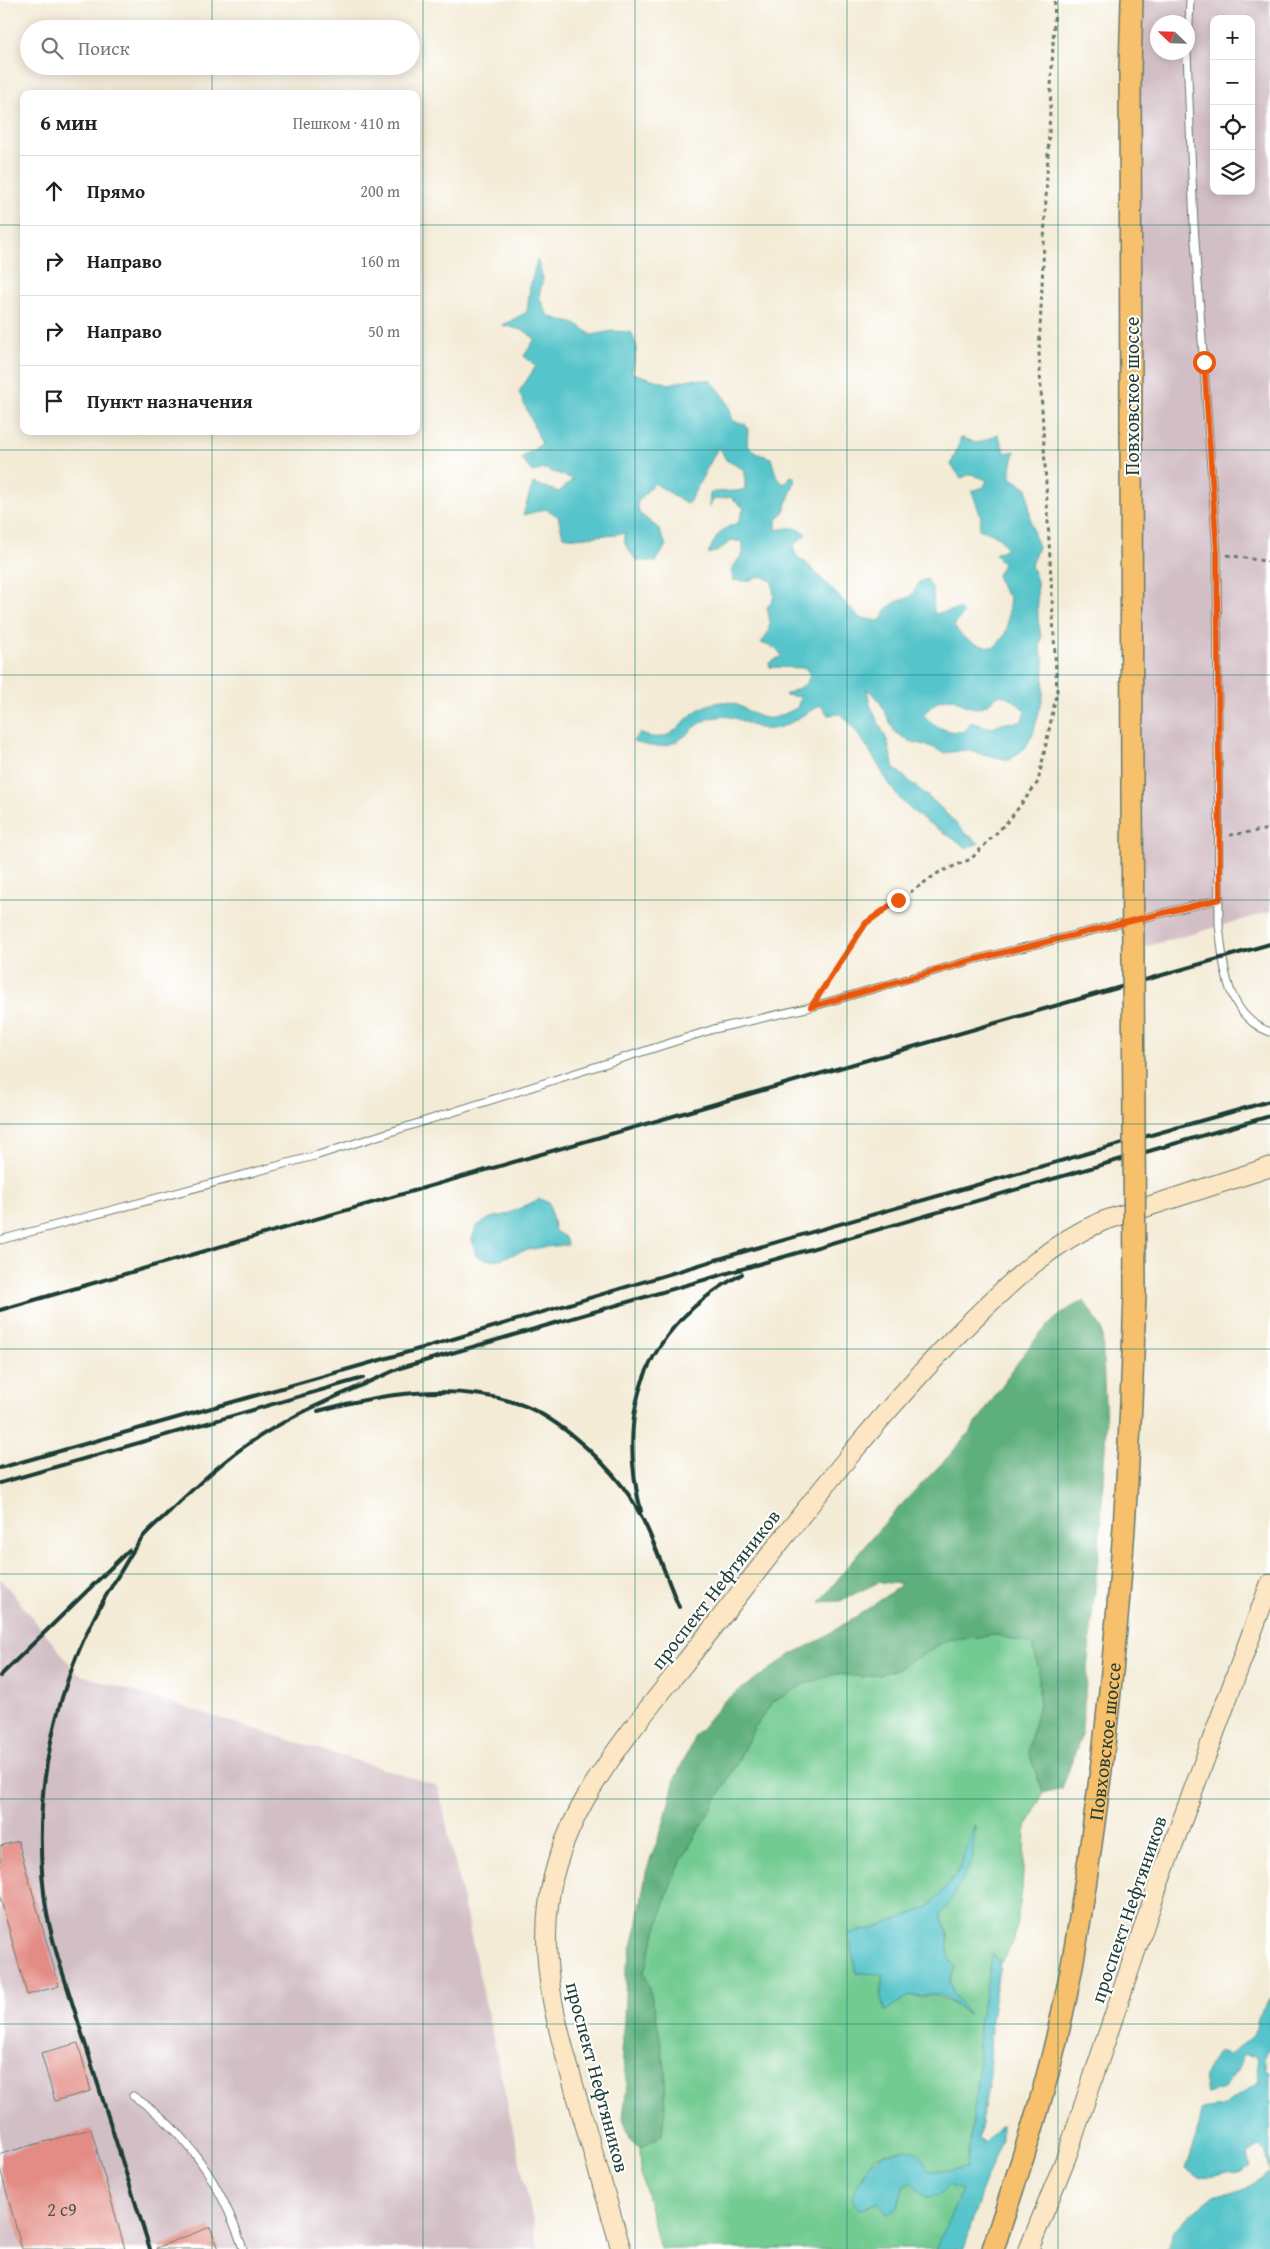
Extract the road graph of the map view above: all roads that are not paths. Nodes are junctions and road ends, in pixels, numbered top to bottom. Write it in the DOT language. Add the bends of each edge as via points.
graph roads {
  1 [pos="1132,0"];
  2 [pos="1190,0"];
  3 [pos="1189,15"];
  4 [pos="1187,60"];
  5 [pos="1220,899"];
  6 [pos="1270,1032"];
  7 [pos="1270,1167"];
  8 [pos="0,1240"];
  9 [pos="1270,1584"];
  10 [pos="133,2096"];
  11 [pos="1016,2181"];
  12 [pos="243,2249"];
  13 [pos="621,2249"];
  14 [pos="984,2249"];
  15 [pos="993,2249"];
  16 [pos="1029,2249"];
  1 -- 11 [label="main road, Повховское шоссе, bridge" via="1136,1293 1132,1410 1124,1547 1100,1783 1086,1884 1055,2044"];
  2 -- 3 [label="lane"];
  4 -- 5 [label="lane" via="1194,226 1217,553"];
  5 -- 6 [label="lane" via="1220,933 1231,995 1239,1010"];
  5 -- 8 [label="lane" via="969,961 811,1007 714,1029 318,1155"];
  7 -- 13 [label="main road, проспект Нефтяников" via="1103,1221 1084,1229 1036,1260 918,1375 766,1559 608,1763 584,1800 555,1869 548,1902 549,1986 561,2040"];
  9 -- 16 [label="main road, проспект Нефтяников" via="1158,1885 1067,2155"];
  10 -- 12 [label="lane" via="177,2131 202,2164 221,2194"];
  11 -- 14 [label="main road, Повховское шоссе"];
  11 -- 15 [label="main road, Повховское шоссе"];
}
